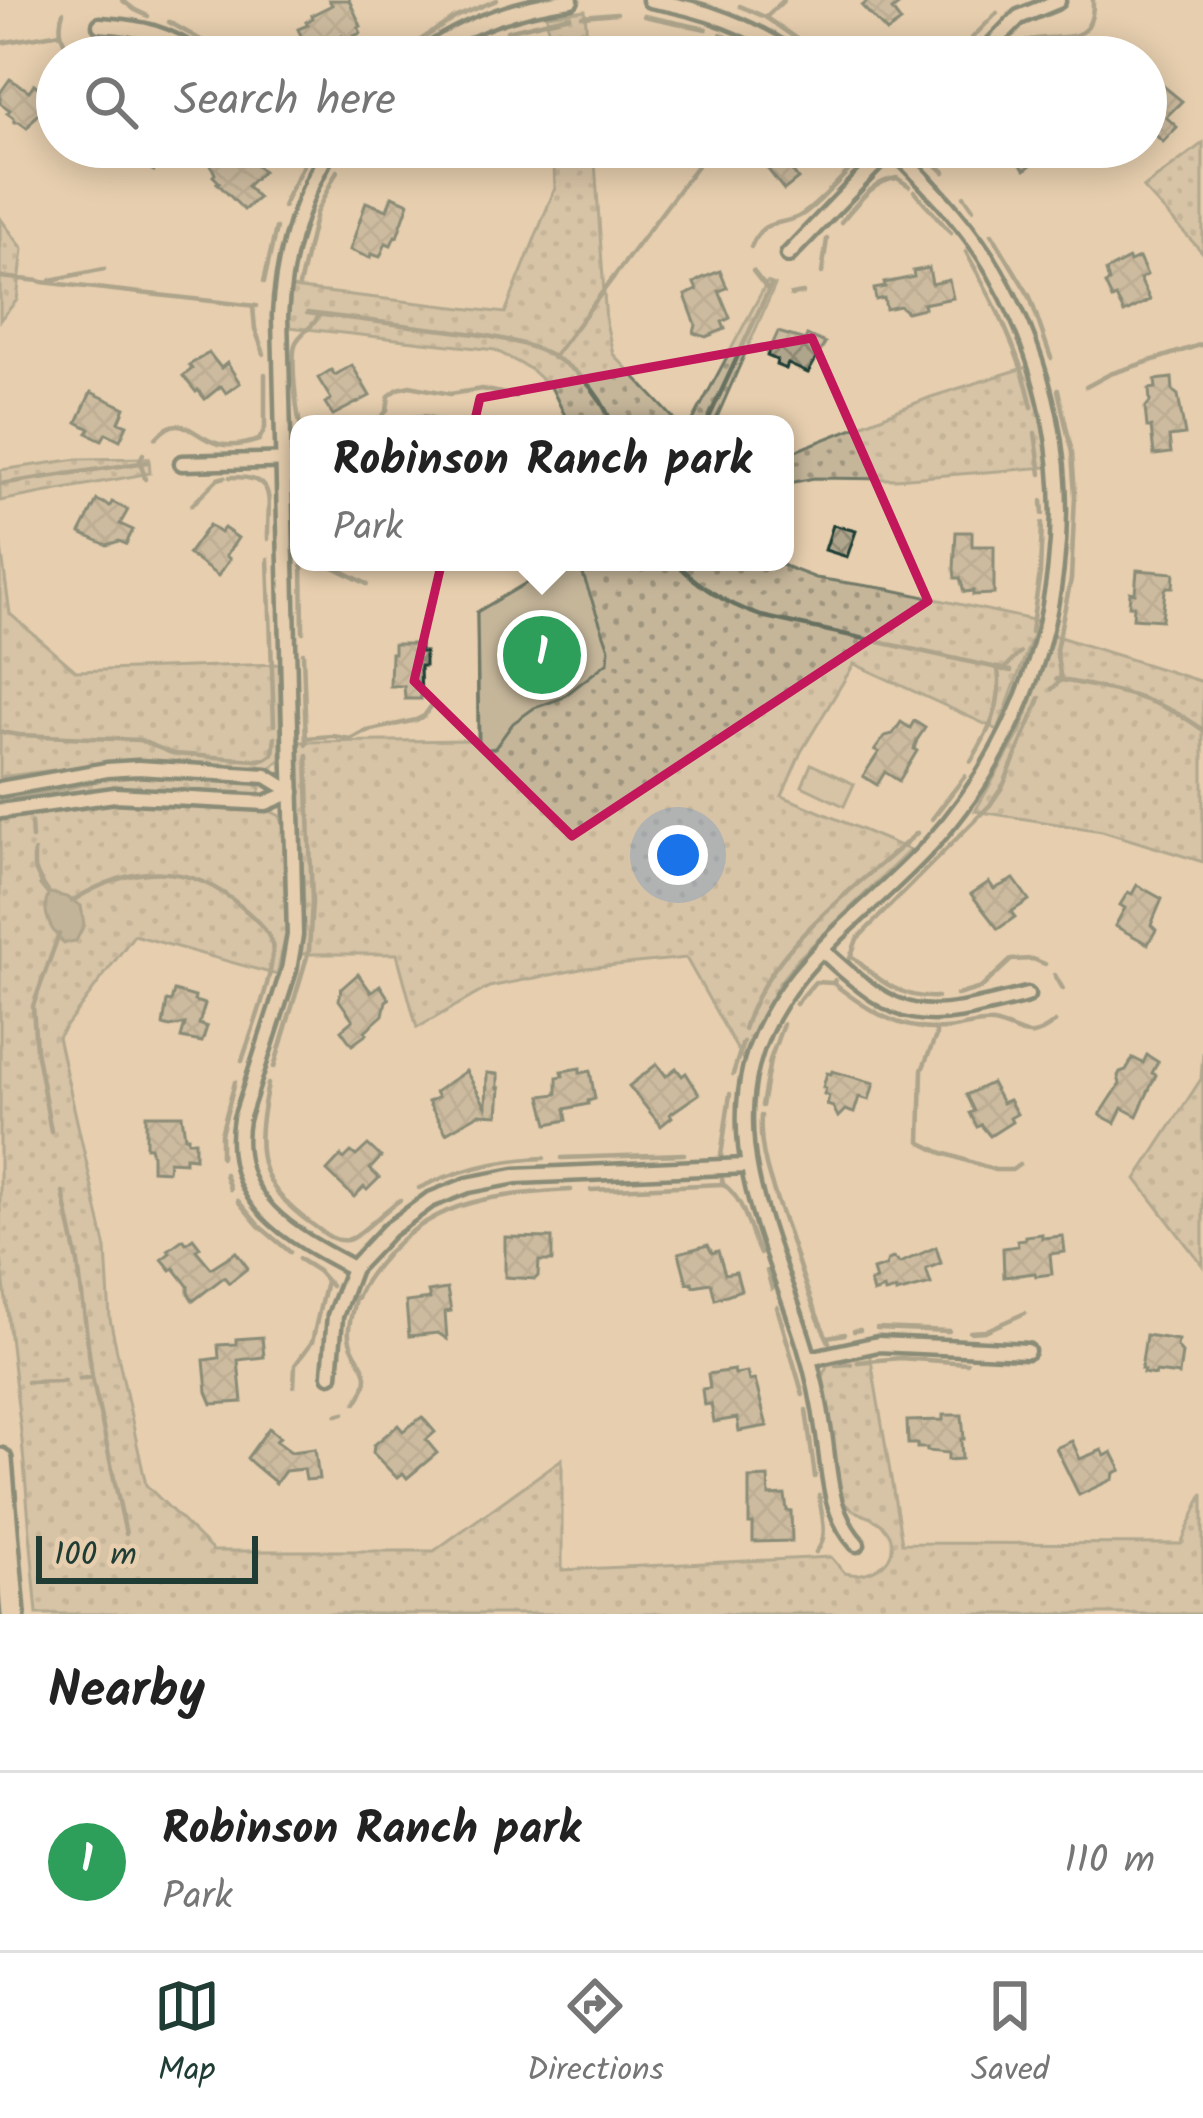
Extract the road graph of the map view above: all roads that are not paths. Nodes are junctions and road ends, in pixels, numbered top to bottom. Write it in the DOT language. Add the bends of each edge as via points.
graph roads {
  1 [pos="572,0"];
  2 [pos="650,0"];
  3 [pos="1058,1"];
  4 [pos="537,3"];
  5 [pos="100,25"];
  6 [pos="165,36"];
  7 [pos="458,36"];
  8 [pos="761,36"];
  9 [pos="1000,36"];
  10 [pos="321,168"];
  11 [pos="872,168"];
  12 [pos="912,168"];
  13 [pos="788,255"];
  14 [pos="284,461"];
  15 [pos="290,461"];
  16 [pos="182,463"];
  17 [pos="0,789"];
  18 [pos="292,792"];
  19 [pos="0,811"];
  20 [pos="822,950"];
  21 [pos="1027,995"];
  22 [pos="747,1166"];
  23 [pos="352,1268"];
  24 [pos="1027,1351"];
  25 [pos="809,1359"];
  26 [pos="330,1375"];
  27 [pos="0,1460"];
  28 [pos="857,1544"];
  29 [pos="14,1614"];
  1 -- 4 [label="street"];
  2 -- 8 [label="street"];
  3 -- 9 [label="street" via="1018,17"];
  4 -- 7 [label="street"];
  5 -- 6 [label="street"];
  10 -- 14 [label="street" via="300,210 284,273"];
  11 -- 13 [label="street"];
  12 -- 20 [label="street" via="973,237 1040,375 1060,491 1058,557 1041,649 984,775 930,846"];
  14 -- 15 [label="street"];
  14 -- 16 [label="street"];
  14 -- 18 [label="street"];
  17 -- 18 [label="street" via="138,768 266,776"];
  18 -- 19 [label="street" via="266,803 116,795"];
  18 -- 23 [label="street" via="292,952 241,1119 239,1156 249,1187 272,1216"];
  20 -- 21 [label="street" via="878,998 911,1012 947,1013"];
  20 -- 22 [label="street" via="779,999 754,1057 744,1118"];
  22 -- 23 [label="street" via="475,1183 410,1213"];
  22 -- 25 [label="street"];
  23 -- 26 [label="street" via="333,1327"];
  24 -- 25 [label="street" via="878,1344"];
  25 -- 28 [label="street" via="834,1503"];
  27 -- 29 [label="highway"];
}
